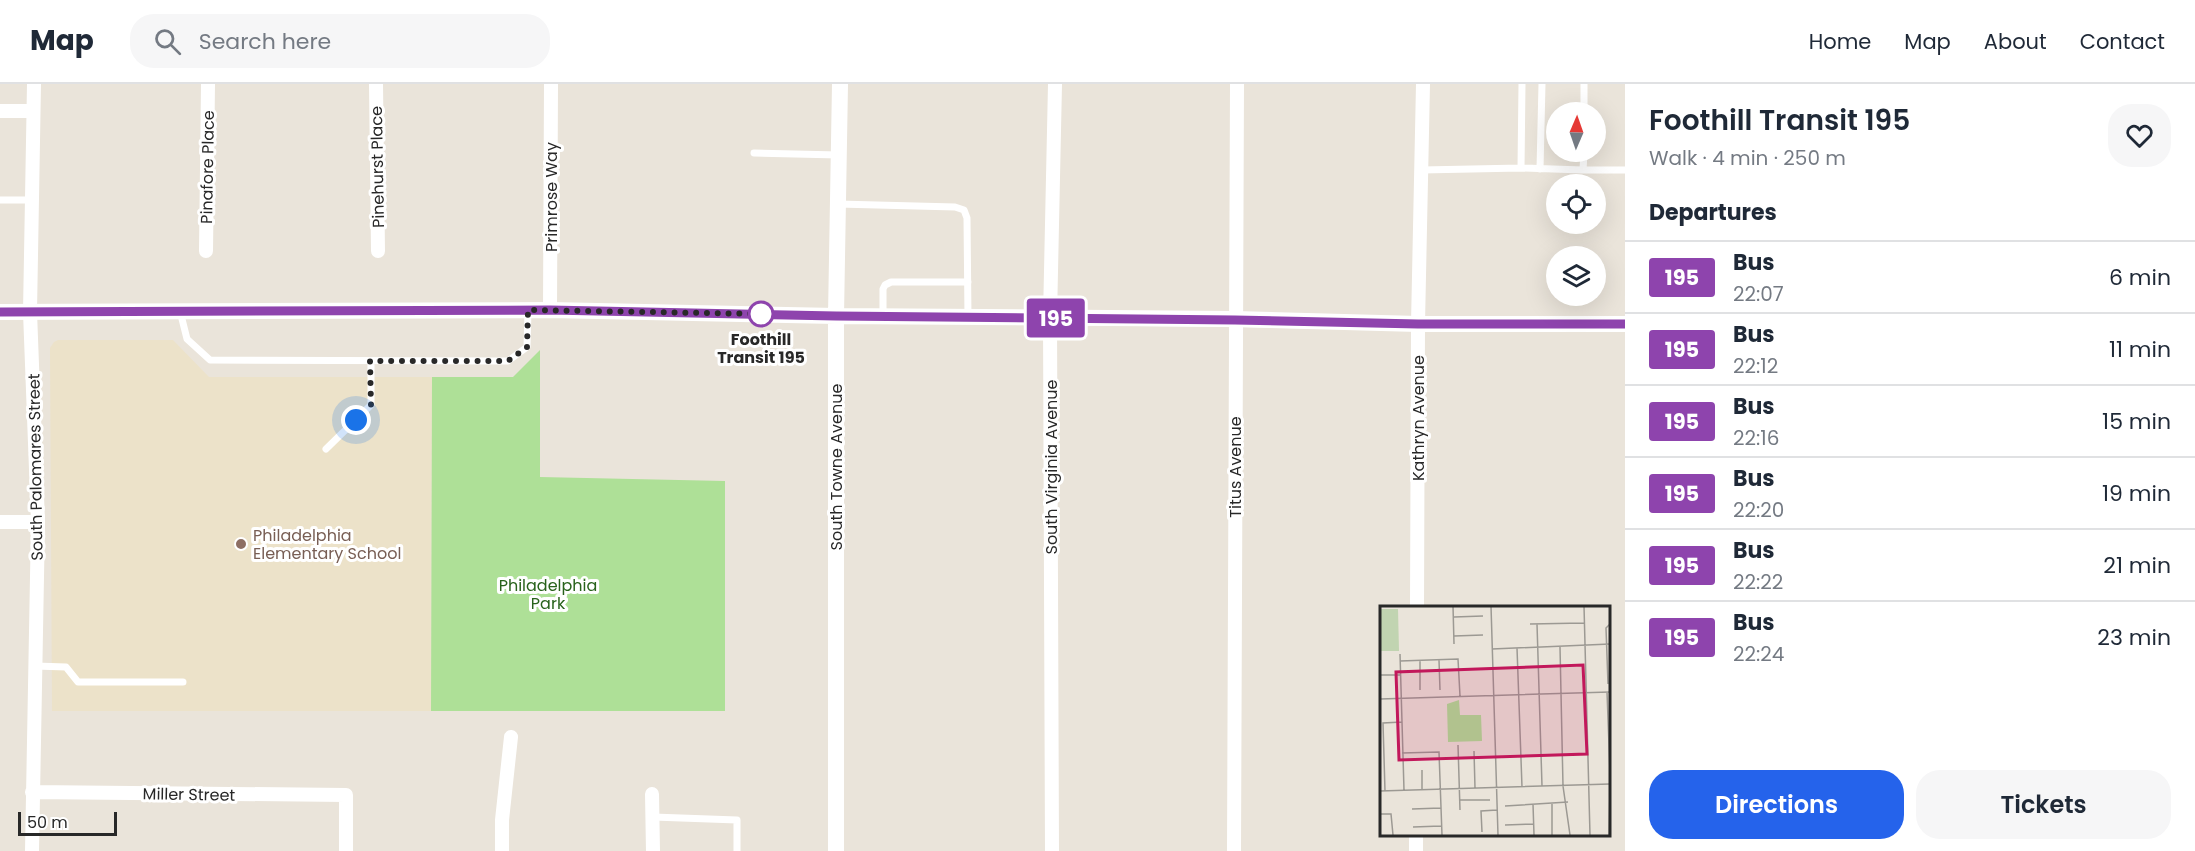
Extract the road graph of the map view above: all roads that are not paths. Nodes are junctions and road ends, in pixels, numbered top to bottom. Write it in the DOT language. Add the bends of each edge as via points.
graph roads {
  1 [pos="34,84"];
  2 [pos="208,84"];
  3 [pos="376,84"];
  4 [pos="551,84"];
  5 [pos="840,84"];
  6 [pos="1055,84"];
  7 [pos="1237,84"];
  8 [pos="1424,84"];
  9 [pos="1522,84"];
  10 [pos="1542,84"];
  11 [pos="1584,84"];
  12 [pos="1584,102"];
  13 [pos="0,111"];
  14 [pos="33,111"];
  15 [pos="754,153"];
  16 [pos="839,154"];
  17 [pos="1584,162"];
  18 [pos="1521,168"];
  19 [pos="1540,169"];
  20 [pos="1422,170"];
  21 [pos="1584,170"];
  22 [pos="1625,170"];
  23 [pos="0,200"];
  24 [pos="31,200"];
  25 [pos="838,204"];
  26 [pos="206,251"];
  27 [pos="378,251"];
  28 [pos="968,282"];
  29 [pos="528,310"];
  30 [pos="550,310"];
  31 [pos="180,311"];
  32 [pos="0,312"];
  33 [pos="30,312"];
  34 [pos="836,316"];
  35 [pos="883,316"];
  36 [pos="968,317"];
  37 [pos="1050,318"];
  38 [pos="1235,320"];
  39 [pos="1418,324"];
  40 [pos="1625,324"];
  41 [pos="370,361"];
  42 [pos="326,449"];
  43 [pos="0,522"];
  44 [pos="38,522"];
  45 [pos="1417,606"];
  46 [pos="35,666"];
  47 [pos="183,682"];
  48 [pos="511,737"];
  49 [pos="32,792"];
  50 [pos="652,794"];
  51 [pos="652,817"];
  52 [pos="32,851"];
  53 [pos="346,851"];
  54 [pos="502,851"];
  55 [pos="653,851"];
  56 [pos="737,851"];
  57 [pos="836,851"];
  58 [pos="1052,851"];
  59 [pos="1234,851"];
  1 -- 14 [label="street, South Palomares Street"];
  2 -- 26 [label="street, Pinafore Place"];
  3 -- 27 [label="street, Pinehurst Place"];
  4 -- 30 [label="street, Primrose Way"];
  5 -- 16 [label="street, South Towne Avenue"];
  6 -- 37 [label="street, South Virginia Avenue"];
  7 -- 38 [label="street, Titus Avenue"];
  8 -- 20 [label="street, Kathryn Avenue"];
  9 -- 18 [label="lane"];
  10 -- 19 [label="lane"];
  11 -- 12 [label="lane"];
  13 -- 14 [label="street"];
  14 -- 24 [label="street, South Palomares Street"];
  15 -- 16 [label="lane"];
  16 -- 25 [label="street, South Towne Avenue"];
  17 -- 21 [label="lane"];
  18 -- 19 [label="lane"];
  18 -- 20 [label="lane"];
  19 -- 21 [label="lane"];
  20 -- 39 [label="street, Kathryn Avenue"];
  21 -- 22 [label="lane"];
  23 -- 24 [label="lane"];
  24 -- 33 [label="street, South Palomares Street"];
  25 -- 28 [label="lane" via="964,210"];
  25 -- 34 [label="street, South Towne Avenue"];
  28 -- 35 [label="lane" via="891,282 883,289"];
  28 -- 36 [label="lane"];
  29 -- 30 [label="street"];
  29 -- 31 [label="street"];
  29 -- 41 [label="lane" via="527,347 508,361"];
  30 -- 34 [label="street"];
  31 -- 33 [label="street"];
  31 -- 41 [label="lane" via="187,339 210,360"];
  32 -- 33 [label="street"];
  33 -- 44 [label="street, South Palomares Street"];
  34 -- 35 [label="street"];
  34 -- 57 [label="street, South Towne Avenue"];
  35 -- 36 [label="street"];
  36 -- 37 [label="street"];
  37 -- 38 [label="street"];
  37 -- 58 [label="street, South Virginia Avenue"];
  38 -- 39 [label="street"];
  38 -- 59 [label="street, Titus Avenue"];
  39 -- 40 [label="street"];
  39 -- 45 [label="street, Kathryn Avenue"];
  41 -- 42 [label="lane" via="371,405"];
  43 -- 44 [label="street"];
  44 -- 46 [label="street, South Palomares Street"];
  46 -- 47 [label="lane" via="66,667 78,682"];
  46 -- 49 [label="street, South Palomares Street"];
  48 -- 54 [label="street"];
  49 -- 52 [label="street, South Palomares Street"];
  49 -- 53 [label="street, Miller Street" via="346,795"];
  50 -- 51 [label="street"];
  51 -- 55 [label="street"];
  51 -- 56 [label="lane" via="737,820"];
}
